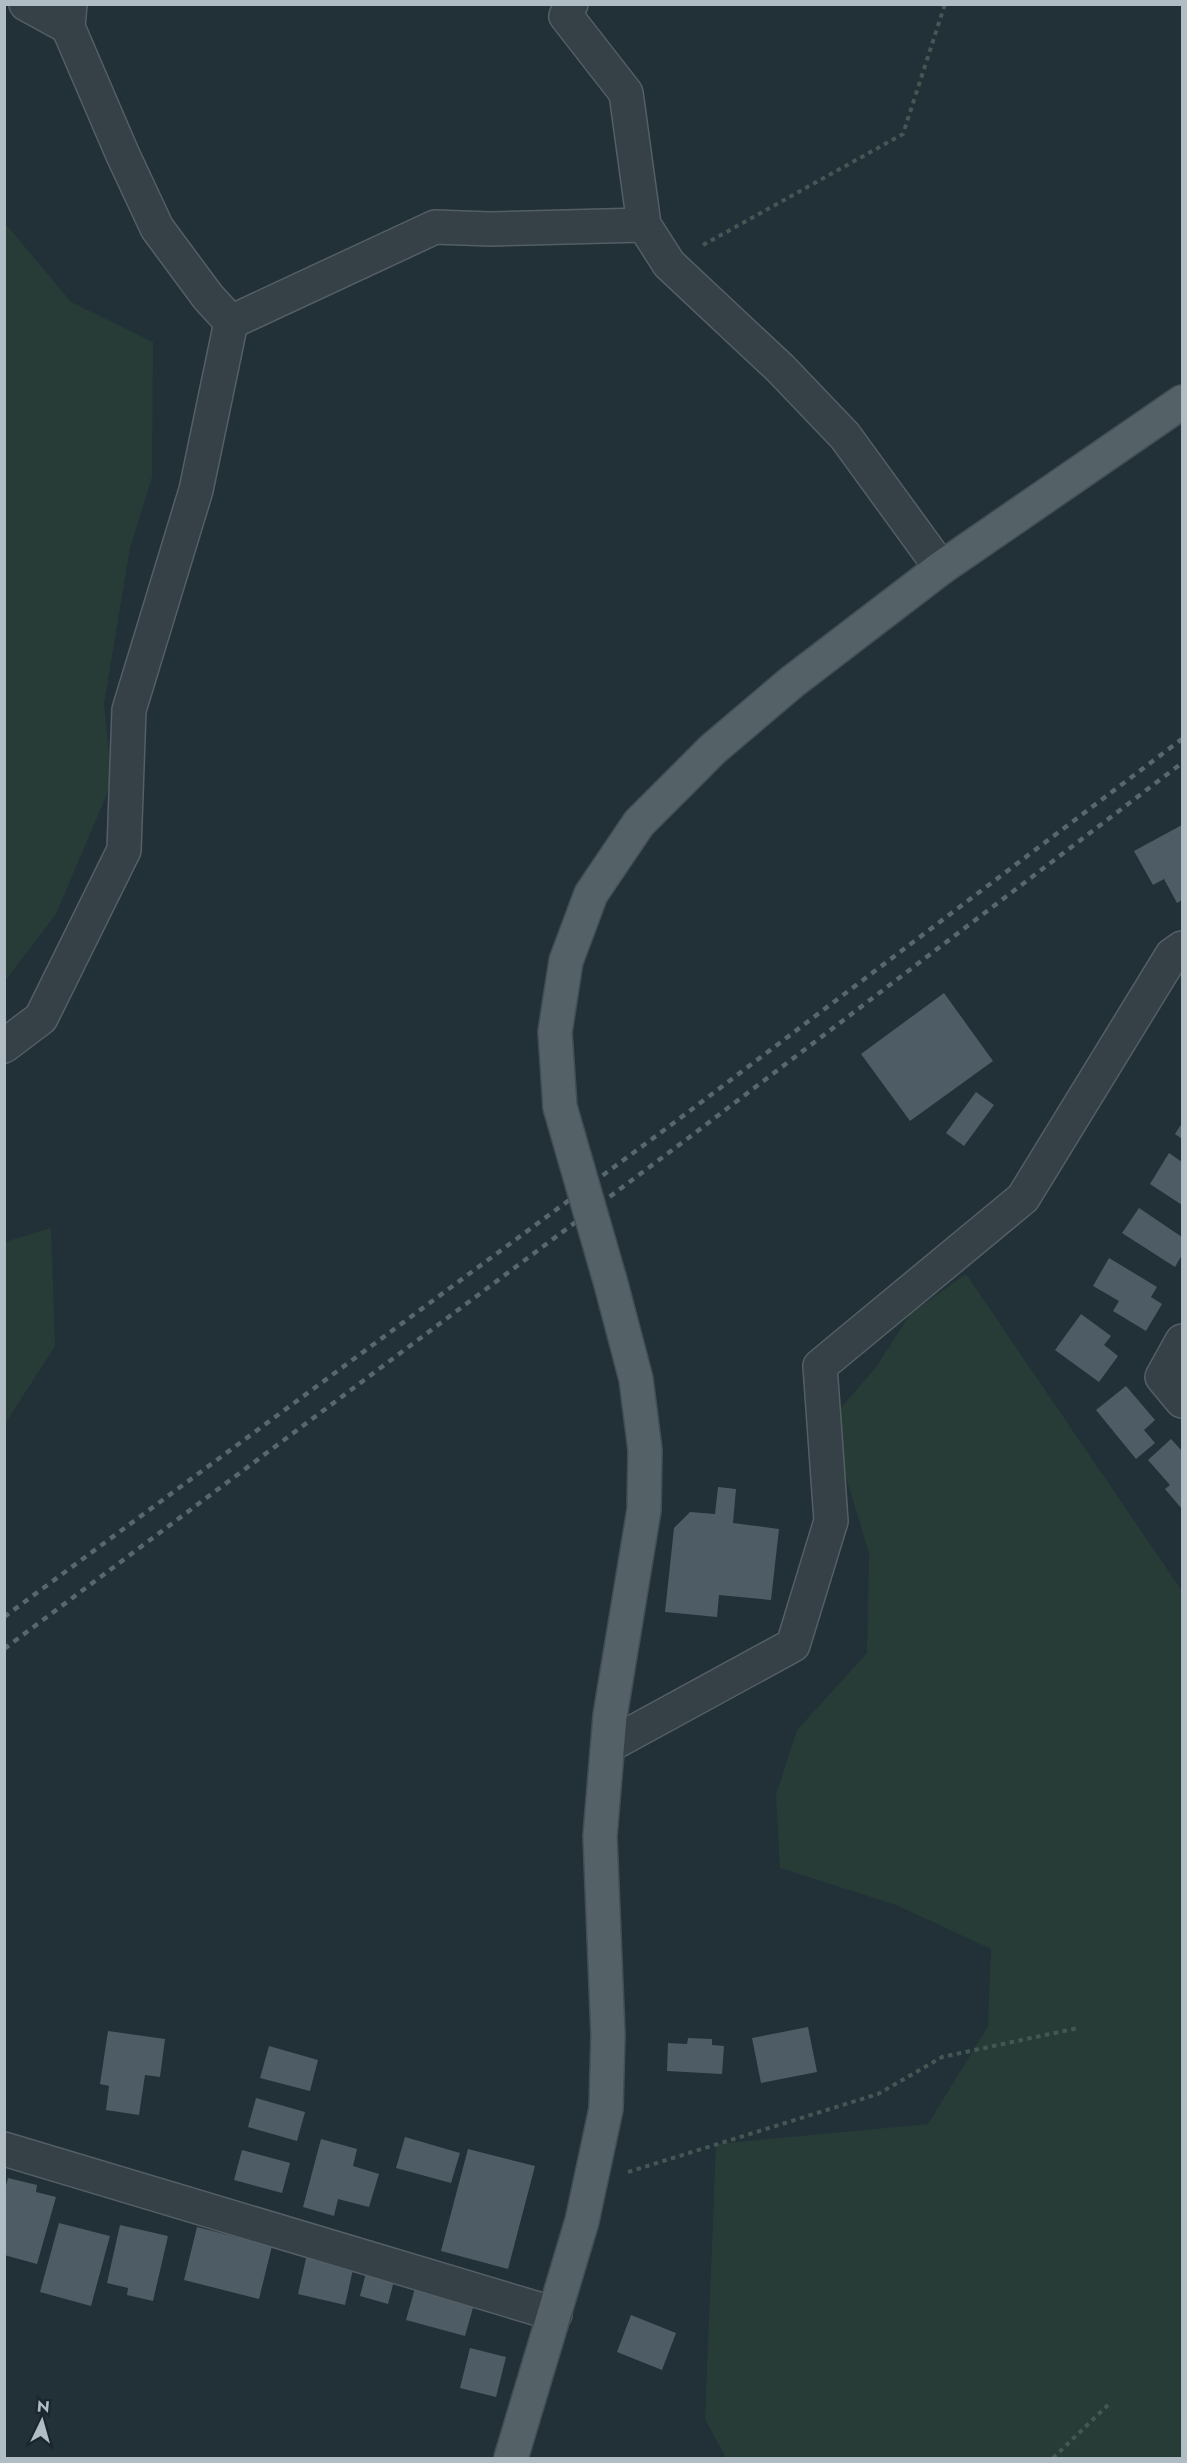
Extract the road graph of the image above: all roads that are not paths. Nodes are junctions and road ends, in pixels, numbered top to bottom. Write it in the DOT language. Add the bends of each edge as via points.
graph roads {
  1 [pos="26,4"];
  2 [pos="571,4"];
  3 [pos="69,16"];
  4 [pos="644,225"];
  5 [pos="231,322"];
  6 [pos="1182,402"];
  7 [pos="941,568"];
  8 [pos="1182,948"];
  9 [pos="4,1046"];
  10 [pos="1182,1341"];
  11 [pos="1182,1401"];
  12 [pos="608,1746"];
  13 [pos="4,2149"];
  14 [pos="555,2314"];
  15 [pos="511,2458"];
  1 -- 3 [label="street"];
  2 -- 4 [label="street" via="566,16 626,93"];
  3 -- 5 [label="street" via="122,153 157,228"];
  4 -- 5 [label="street" via="435,227"];
  4 -- 7 [label="street" via="669,264 781,369 845,436"];
  5 -- 9 [label="street" via="196,490 129,710 124,850 41,1018"];
  6 -- 7 [label="main road"];
  7 -- 12 [label="main road, bridge" via="792,682 713,749 639,823 591,894 566,961 555,1032 561,1107 636,1379 645,1450 644,1510"];
  8 -- 12 [label="street" via="1172,955 1023,1198 819,1366 831,1521 793,1645"];
  10 -- 11 [label="street" via="1162,1377"];
  12 -- 14 [label="main road" via="600,1836 608,2035 606,2109 582,2221"];
  13 -- 14 [label="street"];
  14 -- 15 [label="main road"];
}
